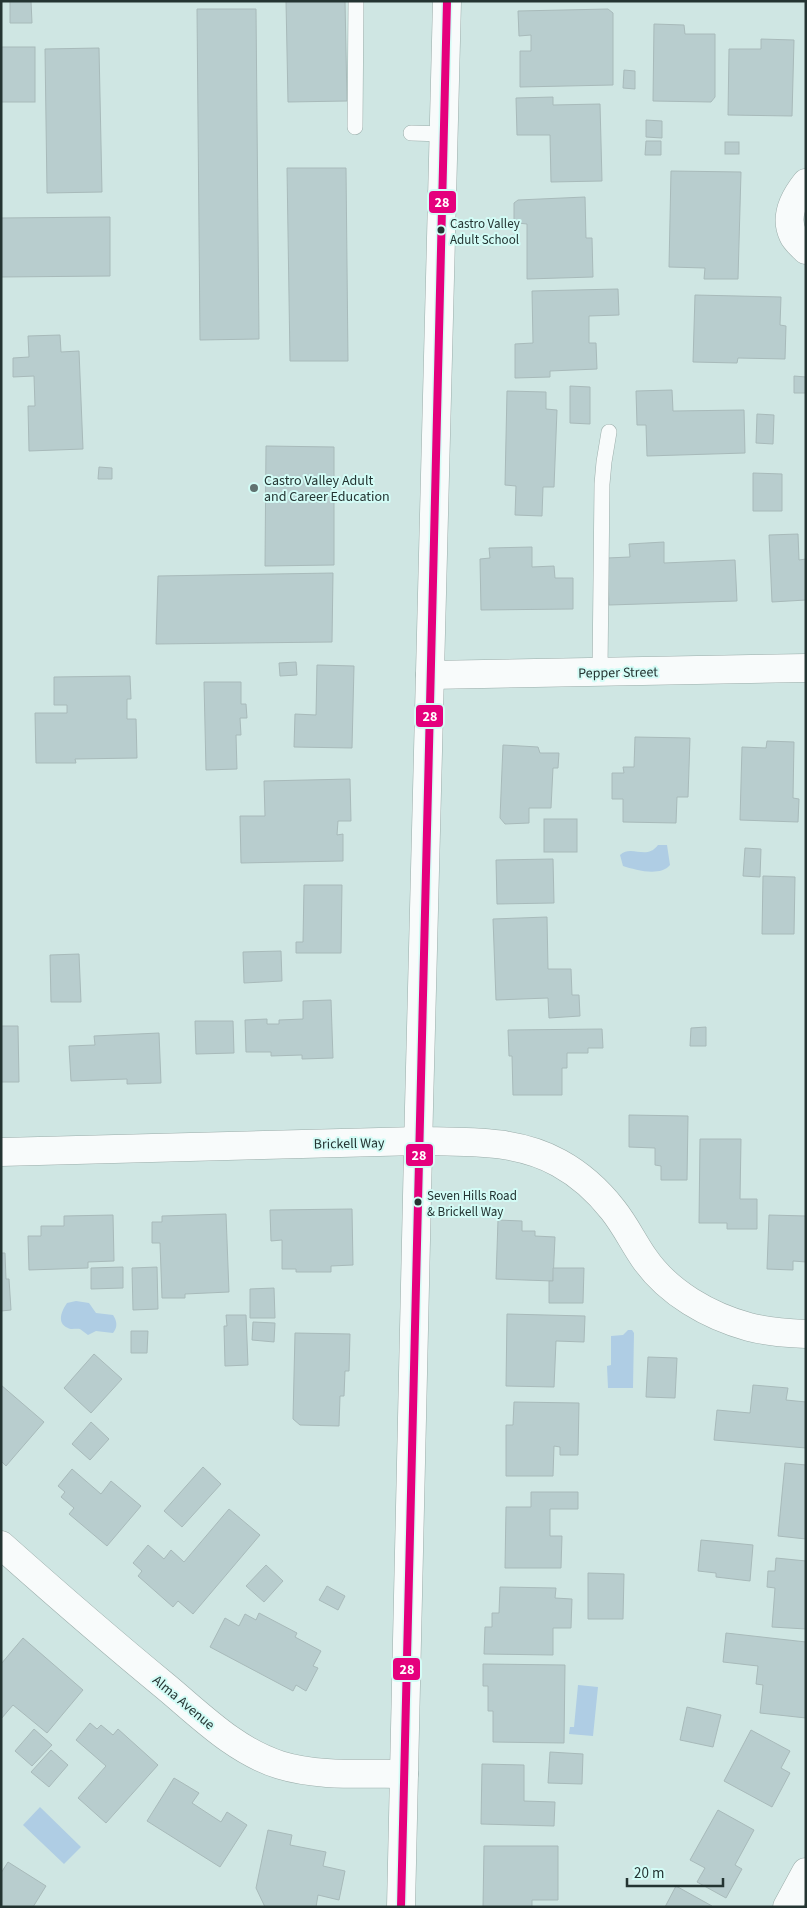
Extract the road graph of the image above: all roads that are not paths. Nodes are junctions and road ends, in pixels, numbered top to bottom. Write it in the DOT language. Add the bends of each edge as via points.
graph roads {
  1 [pos="356,1"];
  2 [pos="447,1"];
  3 [pos="354,127"];
  4 [pos="411,133"];
  5 [pos="444,134"];
  6 [pos="806,184"];
  7 [pos="806,250"];
  8 [pos="609,432"];
  9 [pos="806,668"];
  10 [pos="600,672"];
  11 [pos="430,675"];
  12 [pos="418,1141"];
  13 [pos="1,1152"];
  14 [pos="806,1334"];
  15 [pos="1,1545"];
  16 [pos="404,1774"];
  17 [pos="806,1872"];
  18 [pos="401,1907"];
  19 [pos="787,1907"];
  1 -- 3 [label="lane"];
  2 -- 5 [label="street"];
  4 -- 5 [label="lane"];
  5 -- 11 [label="street"];
  6 -- 7 [label="street" via="795,196 789,217 793,235"];
  8 -- 10 [label="lane" via="602,484"];
  9 -- 10 [label="street, Pepper Street"];
  10 -- 11 [label="street, Pepper Street"];
  11 -- 12 [label="street"];
  12 -- 13 [label="street, Brickell Way"];
  12 -- 14 [label="street, Brickell Way" via="494,1143 536,1152 578,1175 613,1209 662,1279 692,1303 751,1328"];
  12 -- 16 [label="street"];
  15 -- 16 [label="street, Alma Avenue" via="241,1747 279,1765 298,1769"];
  16 -- 18 [label="street"];
  17 -- 19 [label="street"];
}
